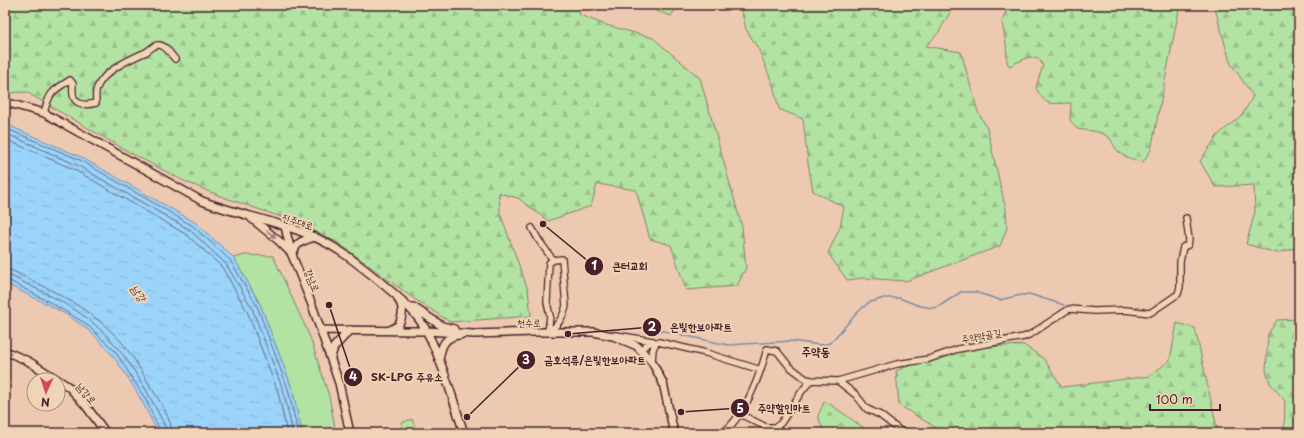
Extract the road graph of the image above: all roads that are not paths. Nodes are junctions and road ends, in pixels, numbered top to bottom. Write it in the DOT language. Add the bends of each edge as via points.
graph roads {
  1 [pos="174,59"];
  2 [pos="5,102"];
  3 [pos="44,113"];
  4 [pos="247,215"];
  5 [pos="1186,218"];
  6 [pos="286,227"];
  7 [pos="532,228"];
  8 [pos="315,237"];
  9 [pos="292,255"];
  10 [pos="553,260"];
  11 [pos="395,294"];
  12 [pos="321,330"];
  13 [pos="350,330"];
  14 [pos="388,331"];
  15 [pos="427,331"];
  16 [pos="548,332"];
  17 [pos="593,332"];
  18 [pos="474,334"];
  19 [pos="659,342"];
  20 [pos="641,349"];
  21 [pos="5,351"];
  22 [pos="331,358"];
  23 [pos="439,360"];
  24 [pos="652,362"];
  25 [pos="761,370"];
  26 [pos="811,380"];
  27 [pos="838,381"];
  28 [pos="740,414"];
  29 [pos="106,433"];
  30 [pos="350,433"];
  31 [pos="464,433"];
  32 [pos="674,433"];
  33 [pos="722,433"];
  34 [pos="903,433"];
  1 -- 3 [label="street" via="165,47 155,45 115,68 103,78 96,88 96,103 88,106 78,102 74,97 73,84 70,80 54,89"];
  2 -- 3 [label="street, 진주대로"];
  3 -- 4 [label="street, 진주대로" via="184,192 219,207"];
  4 -- 6 [label="street, 진주대로"];
  4 -- 9 [label="street, one-way"];
  5 -- 27 [label="street, 주약약골길" via="1189,240 1181,255 1178,294 1150,313 1069,309 1024,337 958,349 929,359 897,364"];
  6 -- 8 [label="street, 진주대로"];
  6 -- 9 [label="street, 강남로"];
  7 -- 10 [label="street"];
  8 -- 9 [label="street" via="299,242"];
  8 -- 11 [label="street, 진주대로" via="335,247"];
  9 -- 12 [label="street, 강남로"];
  10 -- 16 [label="street" via="549,263"];
  10 -- 16 [label="street" via="562,260 566,306 556,327"];
  11 -- 14 [label="street" via="400,302 402,315 398,326"];
  11 -- 15 [label="street, 진주대로" via="414,312"];
  11 -- 18 [label="street" via="442,326"];
  12 -- 13 [label="street, 천수로"];
  12 -- 22 [label="street, 강남로"];
  13 -- 14 [label="street, 천수로"];
  13 -- 22 [label="street" via="334,346"];
  14 -- 15 [label="street, 천수로"];
  15 -- 18 [label="street, 천수로"];
  15 -- 23 [label="street, 진주대로"];
  16 -- 17 [label="street, 천수로"];
  16 -- 18 [label="street, 천수로"];
  17 -- 19 [label="street"];
  17 -- 20 [label="street, 천수로" via="620,338"];
  18 -- 23 [label="street" via="453,336 448,339 443,344"];
  19 -- 20 [label="street" via="649,343"];
  19 -- 24 [label="street" via="653,349"];
  19 -- 25 [label="street"];
  20 -- 24 [label="street, 천수로"];
  21 -- 29 [label="street, 남강로" via="28,360 68,387"];
  22 -- 30 [label="street, 강남로"];
  23 -- 31 [label="street, 진주대로"];
  24 -- 32 [label="street, 천수로" via="663,383"];
  25 -- 26 [label="street, 주약약골길" via="767,349 777,351 789,366"];
  25 -- 28 [label="street, 주약약골길"];
  26 -- 27 [label="street, 주약약골길"];
  26 -- 28 [label="street" via="776,427 766,427"];
  27 -- 34 [label="street" via="856,395 867,409 880,415"];
  28 -- 33 [label="street, 주약약골길"];
}
